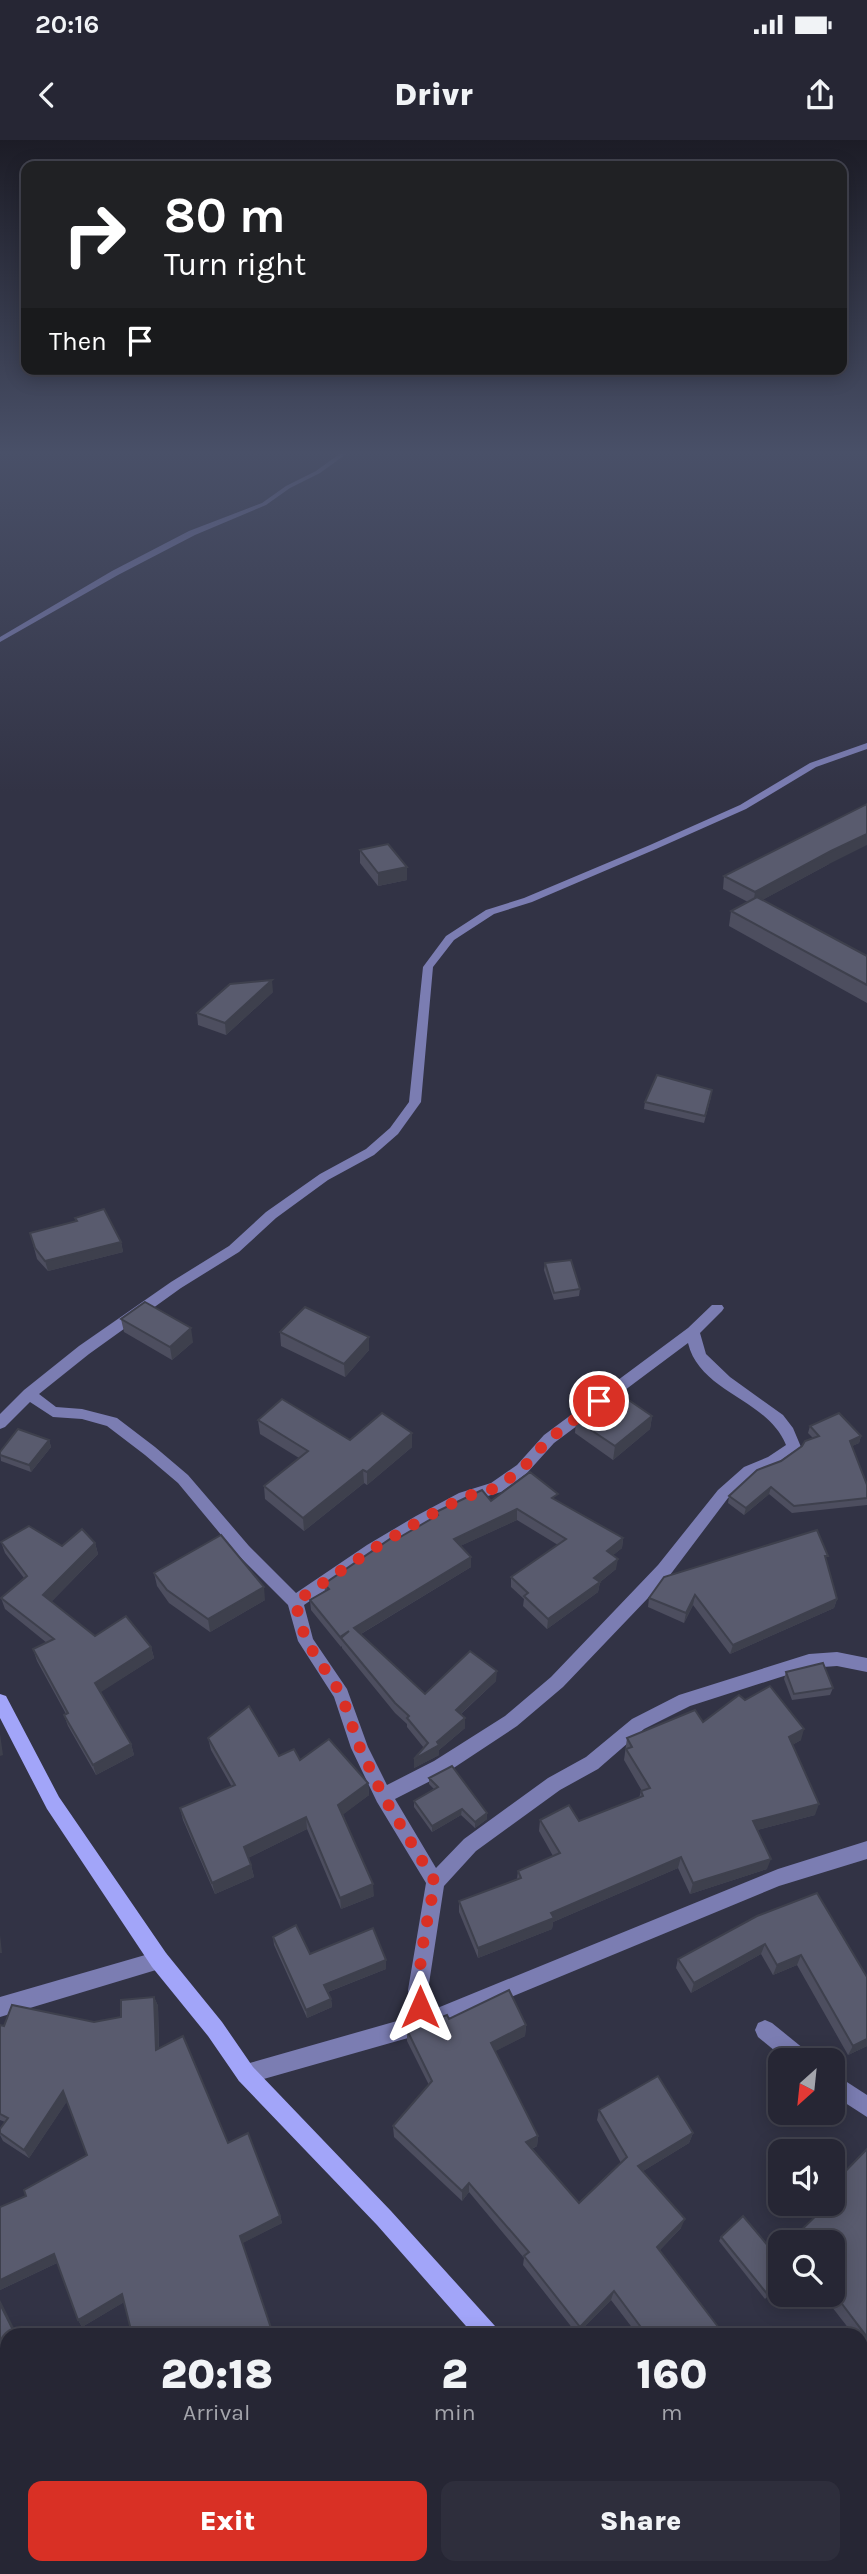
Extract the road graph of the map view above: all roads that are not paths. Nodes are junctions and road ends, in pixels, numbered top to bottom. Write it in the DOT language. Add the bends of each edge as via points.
graph roads {
  1 [pos="129,566"];
  2 [pos="0,640"];
  3 [pos="867,746"];
  4 [pos="716,1308"];
  5 [pos="693,1332"];
  6 [pos="29,1394"];
  7 [pos="0,1423"];
  8 [pos="295,1602"];
  9 [pos="867,1665"];
  10 [pos="0,1701"];
  11 [pos="383,1796"];
  12 [pos="867,1850"];
  13 [pos="435,1882"];
  14 [pos="159,1960"];
  15 [pos="0,2007"];
  16 [pos="422,2024"];
  17 [pos="765,2030"];
  18 [pos="787,2048"];
  19 [pos="246,2074"];
  20 [pos="845,2091"];
  21 [pos="867,2106"];
  22 [pos="482,2328"];
  1 -- 2 [label="street"];
  3 -- 6 [label="street" via="813,765 743,807 653,847 490,912 450,938 428,967 415,1102 394,1131 370,1152 313,1184 234,1249 146,1306"];
  4 -- 5 [label="street"];
  5 -- 8 [label="street" via="549,1439 522,1469 496,1488 464,1497 421,1520"];
  5 -- 11 [label="street" via="703,1360 773,1414 791,1435 794,1447 749,1471 723,1494 664,1570 557,1682 511,1721 440,1767"];
  6 -- 7 [label="street"];
  6 -- 8 [label="street" via="53,1412 112,1422 150,1451 183,1479"];
  8 -- 11 [label="street" via="306,1641 341,1694"];
  9 -- 13 [label="street" via="836,1659 809,1661 685,1700 638,1724 592,1763 554,1784 481,1838"];
  10 -- 14 [label="street" via="53,1803"];
  11 -- 13 [label="street"];
  12 -- 16 [label="street" via="778,1878"];
  13 -- 16 [label="street" via="418,1990"];
  14 -- 15 [label="street"];
  14 -- 19 [label="street"];
  16 -- 19 [label="street"];
  17 -- 18 [label="street"];
  19 -- 22 [label="street"];
  20 -- 21 [label="street"];
}
